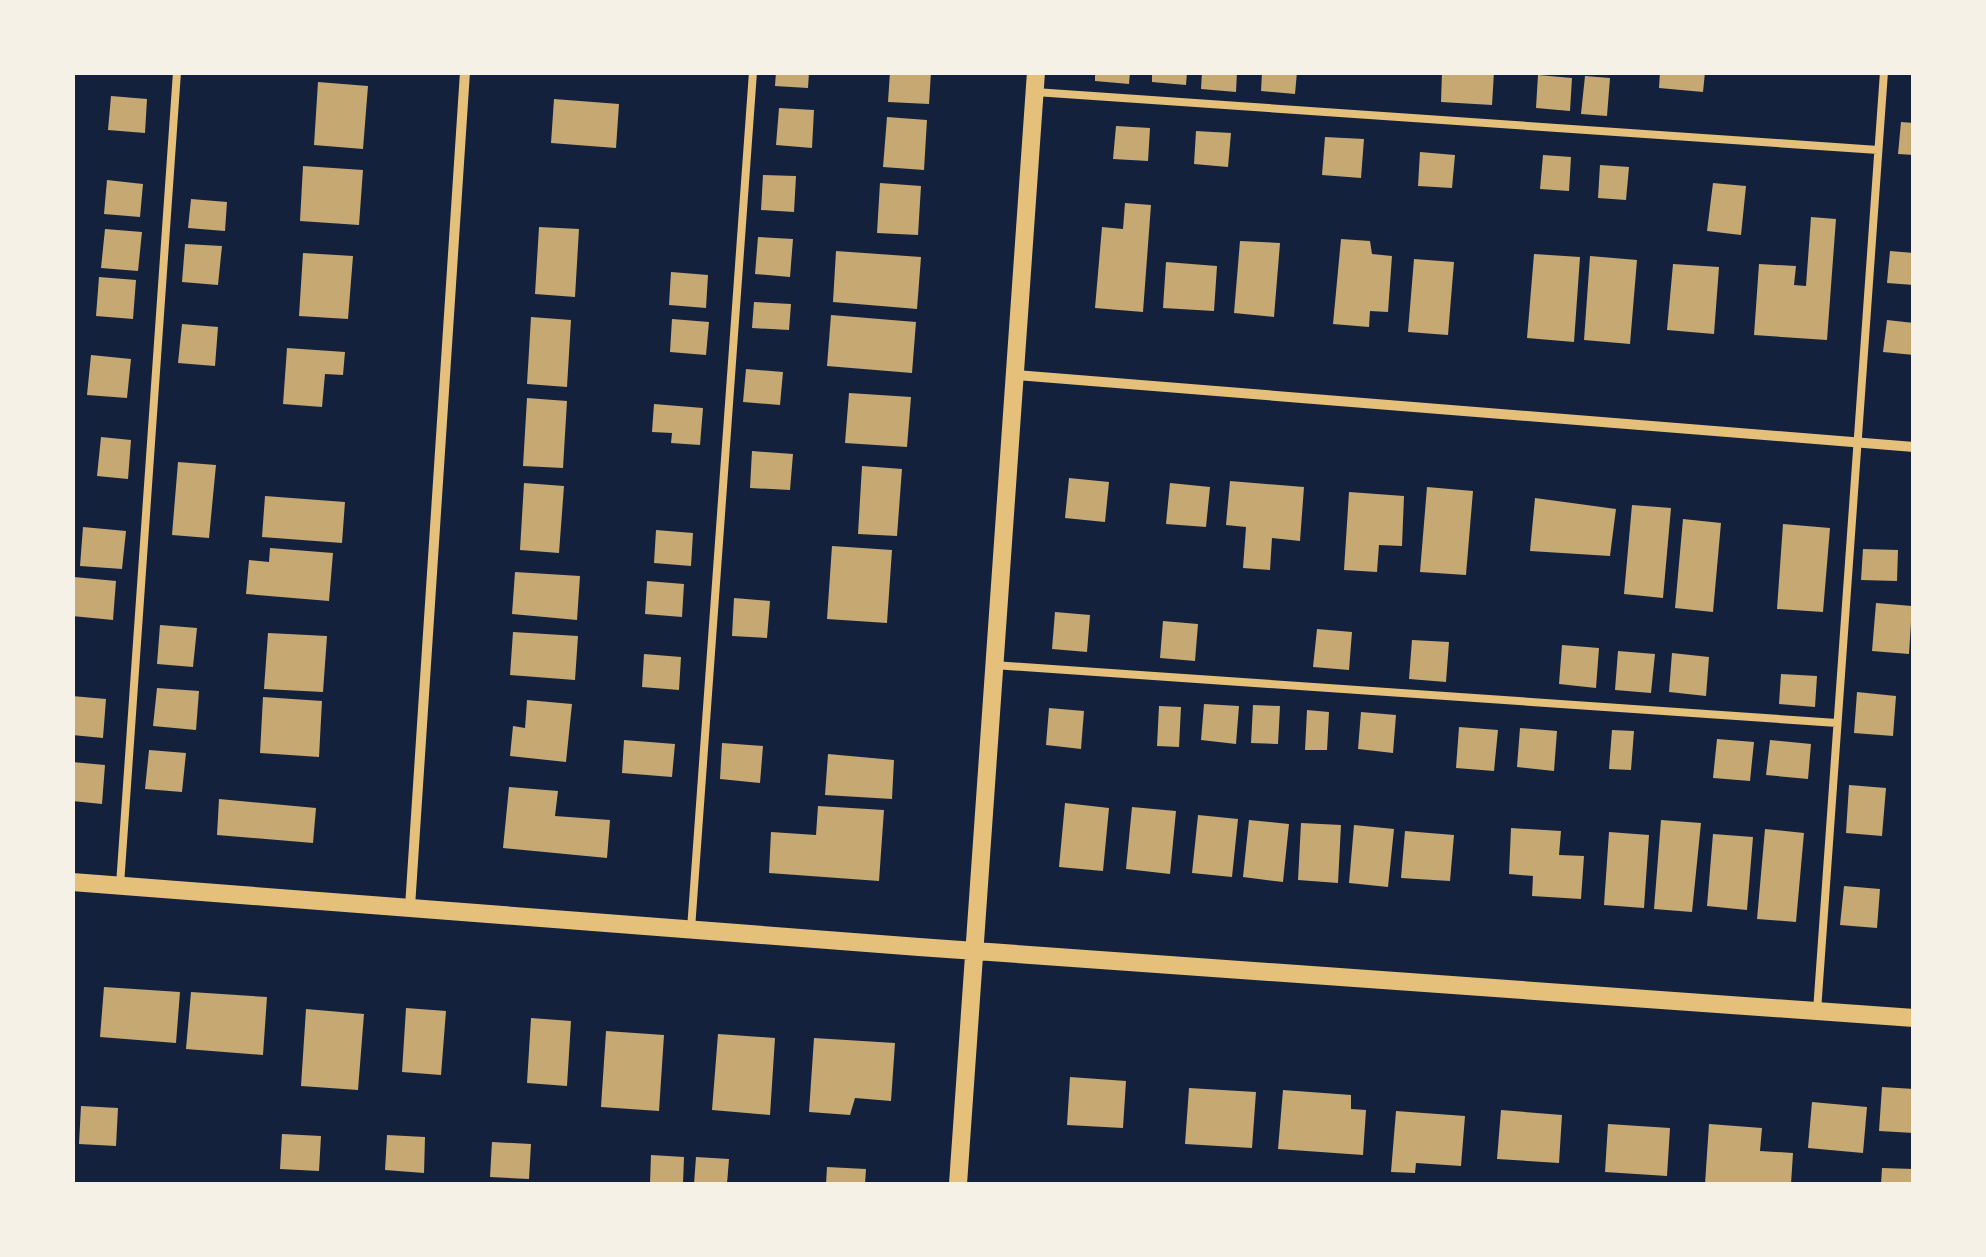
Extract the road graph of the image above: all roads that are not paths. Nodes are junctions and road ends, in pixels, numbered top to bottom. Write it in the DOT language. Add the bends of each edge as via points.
graph roads {
  1 [pos="178,72"];
  2 [pos="465,72"];
  3 [pos="753,72"];
  4 [pos="1036,72"];
  5 [pos="1884,72"];
  6 [pos="1035,92"];
  7 [pos="1878,150"];
  8 [pos="1015,376"];
  9 [pos="1858,442"];
  10 [pos="1914,447"];
  11 [pos="994,665"];
  12 [pos="1838,723"];
  13 [pos="72,882"];
  14 [pos="120,886"];
  15 [pos="410,907"];
  16 [pos="690,929"];
  17 [pos="974,951"];
  18 [pos="1816,1011"];
  19 [pos="1914,1018"];
  20 [pos="958,1184"];
  1 -- 14 [label="lane"];
  2 -- 15 [label="street"];
  3 -- 16 [label="lane"];
  4 -- 6 [label="street"];
  5 -- 7 [label="lane"];
  6 -- 7 [label="lane"];
  6 -- 8 [label="street"];
  7 -- 9 [label="lane"];
  8 -- 9 [label="street"];
  8 -- 11 [label="street"];
  9 -- 10 [label="street"];
  9 -- 12 [label="lane"];
  11 -- 12 [label="lane"];
  11 -- 17 [label="street"];
  12 -- 18 [label="lane"];
  13 -- 14 [label="street"];
  14 -- 15 [label="street"];
  15 -- 16 [label="street"];
  16 -- 17 [label="street"];
  17 -- 18 [label="street"];
  17 -- 20 [label="street"];
  18 -- 19 [label="street"];
}
